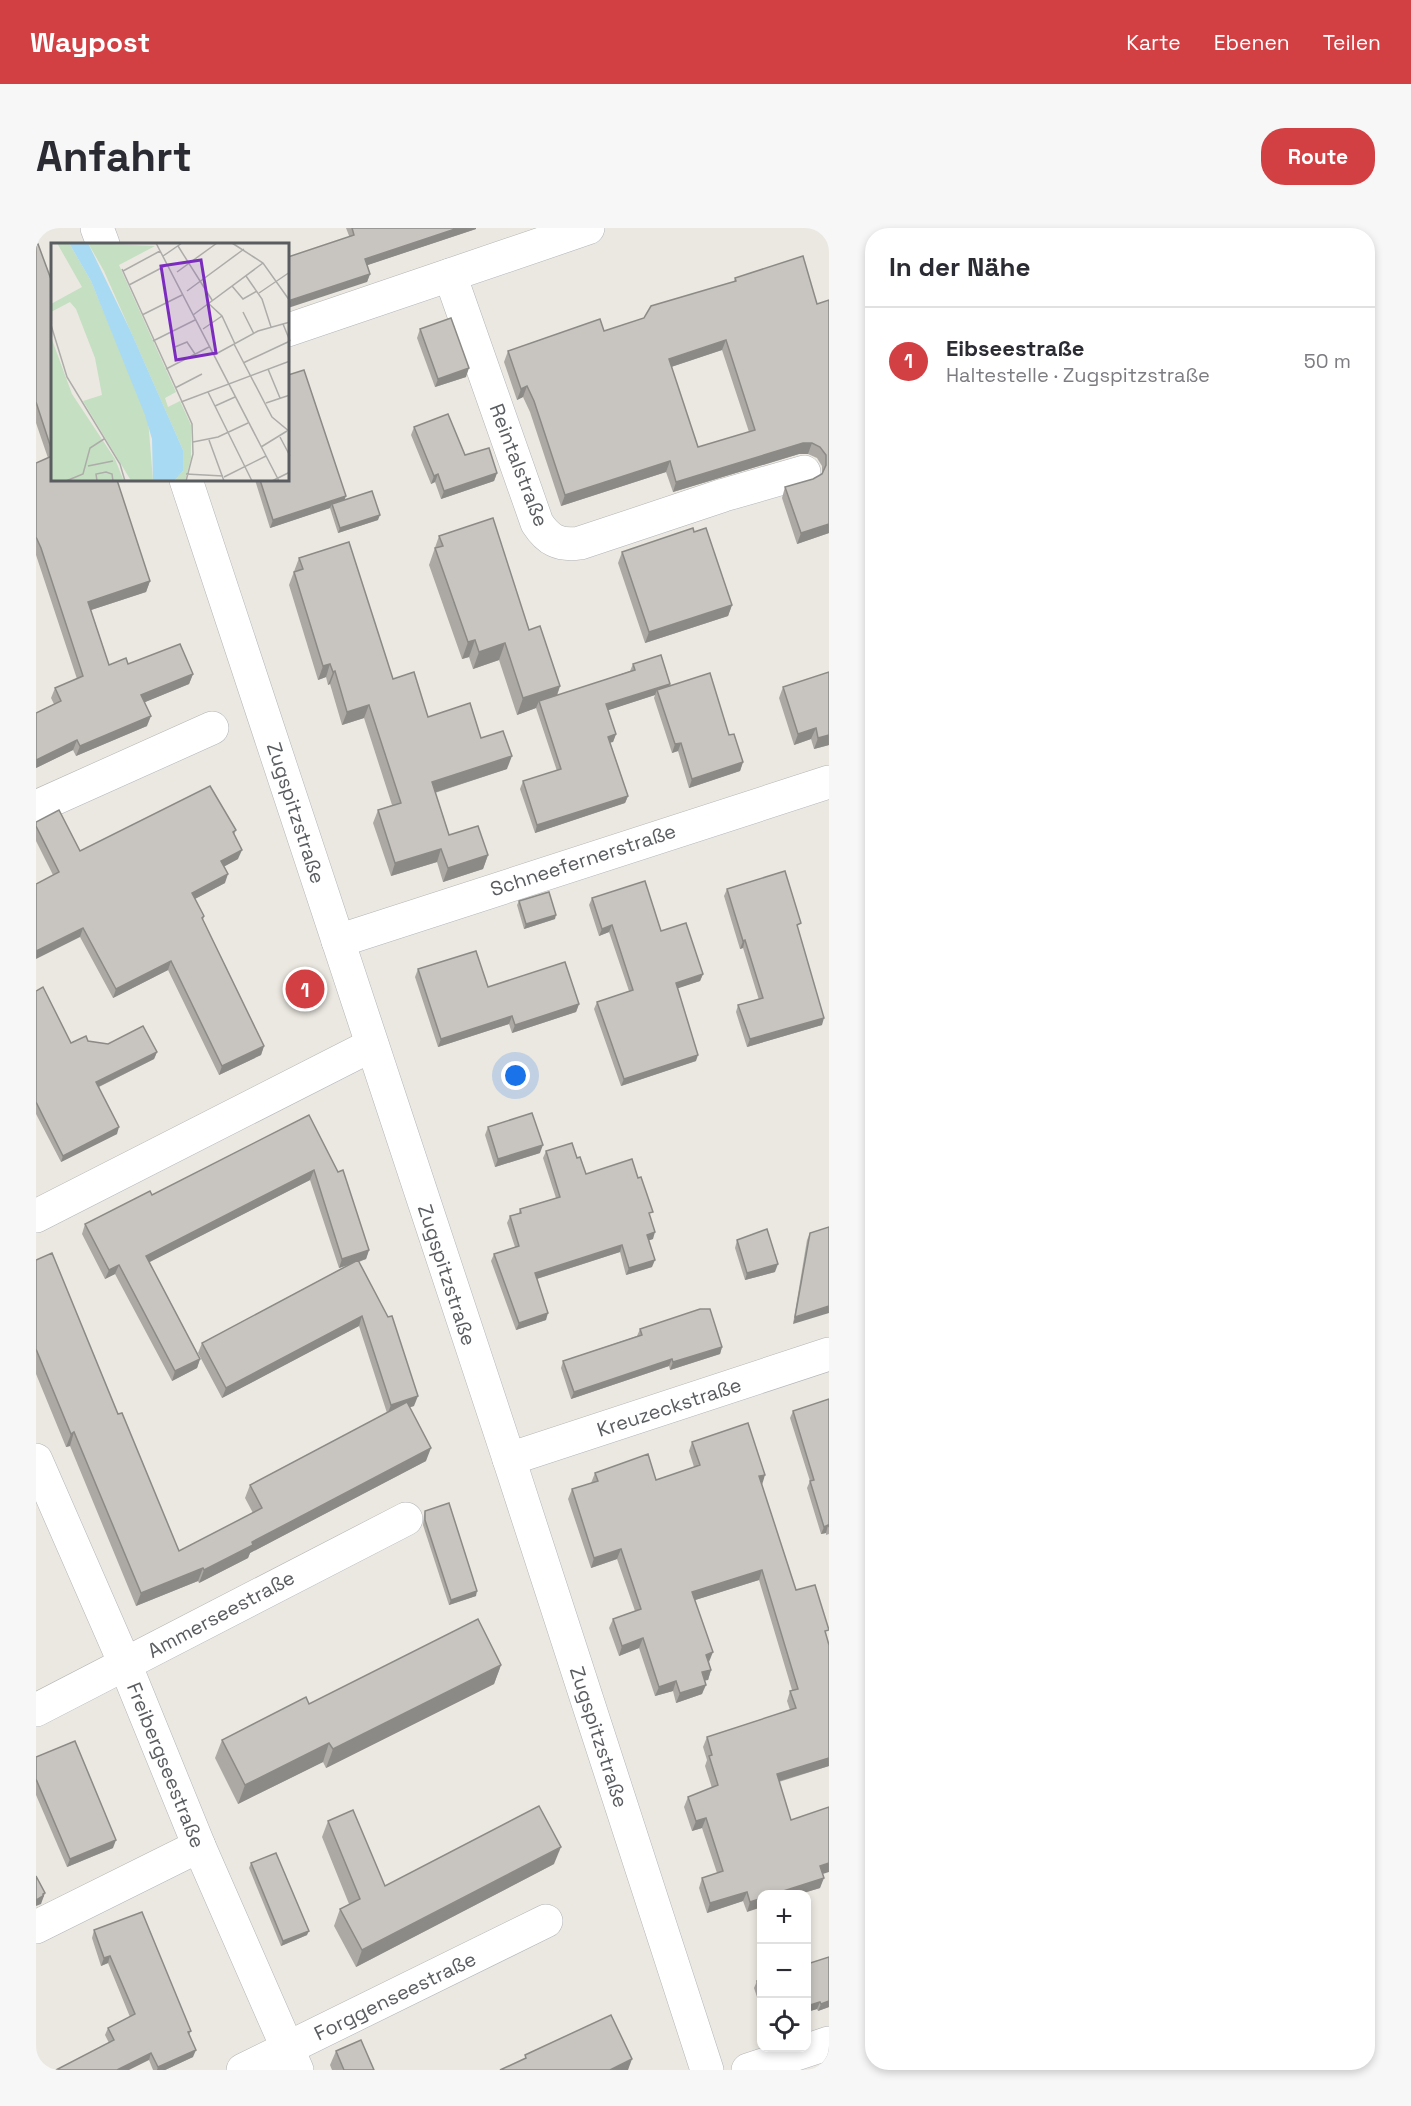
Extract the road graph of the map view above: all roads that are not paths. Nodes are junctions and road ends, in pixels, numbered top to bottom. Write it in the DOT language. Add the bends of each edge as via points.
graph roads {
  1 [pos="97,228"];
  2 [pos="588,228"];
  3 [pos="103,243"];
  4 [pos="450,275"];
  5 [pos="290,329"];
  6 [pos="804,472"];
  7 [pos="187,482"];
  8 [pos="212,728"];
  9 [pos="829,782"];
  10 [pos="36,807"];
  11 [pos="338,941"];
  12 [pos="372,1045"];
  13 [pos="36,1216"];
  14 [pos="829,1354"];
  15 [pos="509,1459"];
  16 [pos="36,1460"];
  17 [pos="406,1519"];
  18 [pos="125,1664"];
  19 [pos="36,1710"];
  20 [pos="199,1846"];
  21 [pos="546,1921"];
  22 [pos="36,1927"];
  23 [pos="829,2043"];
  24 [pos="292,2059"];
  25 [pos="243,2070"];
  26 [pos="707,2070"];
  27 [pos="748,2070"];
  1 -- 3 [label="street"];
  2 -- 4 [label="street"];
  4 -- 5 [label="street"];
  4 -- 6 [label="street, Reintalstraße" via="537,523 555,542 579,543"];
  7 -- 11 [label="street, Zugspitzstraße"];
  8 -- 10 [label="street"];
  9 -- 11 [label="street, Schneefernerstraße"];
  11 -- 12 [label="street, Zugspitzstraße"];
  12 -- 13 [label="street"];
  12 -- 15 [label="street, Zugspitzstraße"];
  14 -- 15 [label="street, Kreuzeckstraße"];
  15 -- 26 [label="street, Zugspitzstraße"];
  16 -- 18 [label="street, Freibergseestraße"];
  17 -- 18 [label="street, Ammerseestraße"];
  18 -- 19 [label="street, Ammerseestraße"];
  18 -- 20 [label="street, Freibergseestraße"];
  20 -- 22 [label="street"];
  20 -- 24 [label="street, Freibergseestraße"];
  21 -- 24 [label="street, Forggenseestraße"];
  23 -- 27 [label="street"];
  24 -- 25 [label="street, Forggenseestraße"];
}
